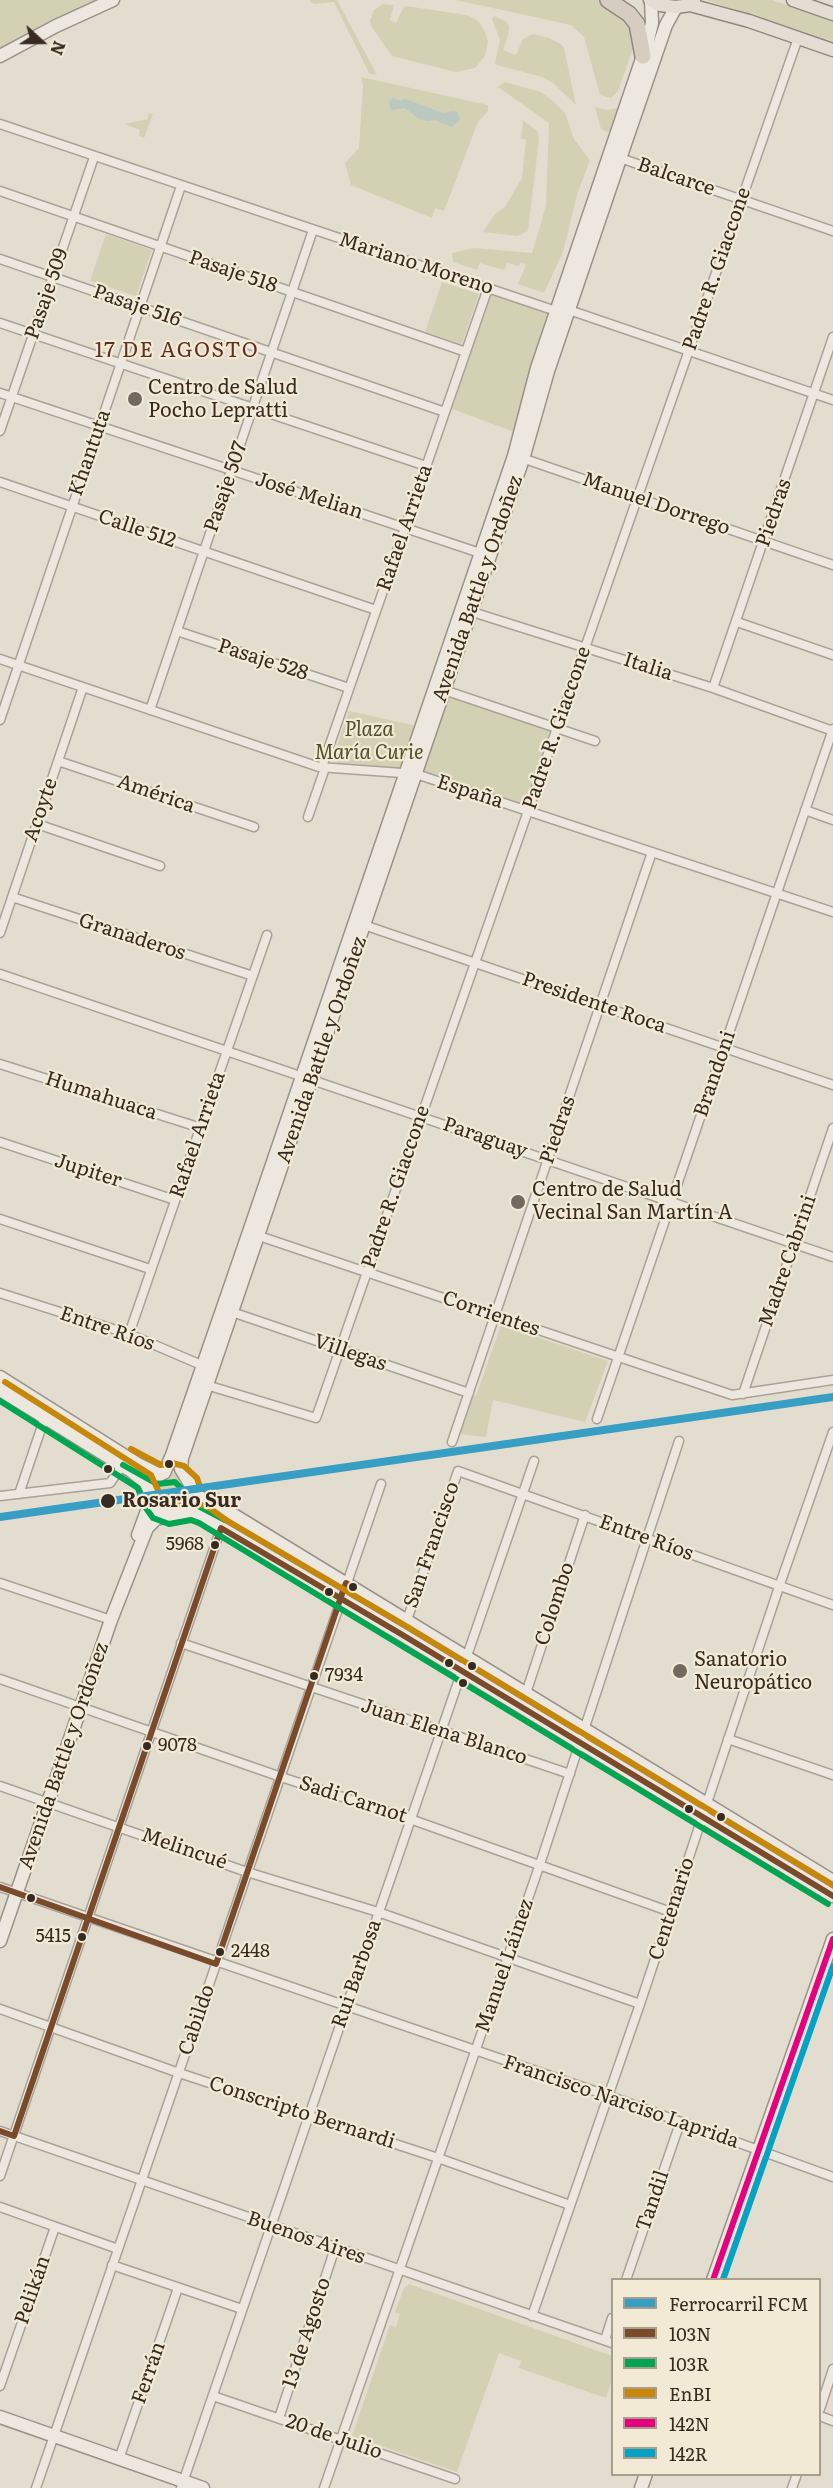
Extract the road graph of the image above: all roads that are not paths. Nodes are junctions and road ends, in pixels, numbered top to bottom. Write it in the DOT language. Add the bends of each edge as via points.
graph roads {
  1 [pos="113,0"];
  2 [pos="609,0"];
  3 [pos="651,0"];
  4 [pos="793,0"];
  5 [pos="692,2"];
  6 [pos="676,7"];
  7 [pos="833,14"];
  8 [pos="798,38"];
  9 [pos="833,50"];
  10 [pos="0,56"];
  11 [pos="643,56"];
  12 [pos="0,124"];
  13 [pos="94,157"];
  14 [pos="620,158"];
  15 [pos="181,186"];
  16 [pos="0,191"];
  17 [pos="741,200"];
  18 [pos="74,217"];
  19 [pos="313,230"];
  20 [pos="833,231"];
  21 [pos="160,247"];
  22 [pos="0,258"];
  23 [pos="53,277"];
  24 [pos="488,288"];
  25 [pos="292,292"];
  26 [pos="140,307"];
  27 [pos="569,309"];
  28 [pos="556,310"];
  29 [pos="0,323"];
  30 [pos="33,334"];
  31 [pos="833,336"];
  32 [pos="689,350"];
  33 [pos="466,352"];
  34 [pos="271,353"];
  35 [pos="120,363"];
  36 [pos="0,393"];
  37 [pos="814,393"];
  38 [pos="12,397"];
  39 [pos="833,400"];
  40 [pos="252,408"];
  41 [pos="445,412"];
  42 [pos="99,426"];
  43 [pos="0,431"];
  44 [pos="518,457"];
  45 [pos="426,466"];
  46 [pos="231,470"];
  47 [pos="0,482"];
  48 [pos="637,498"];
  49 [pos="72,507"];
  50 [pos="405,528"];
  51 [pos="764,541"];
  52 [pos="203,552"];
  53 [pos="480,553"];
  54 [pos="833,565"];
  55 [pos="376,610"];
  56 [pos="466,610"];
  57 [pos="737,622"];
  58 [pos="177,631"];
  59 [pos="586,646"];
  60 [pos="833,655"];
  61 [pos="0,659"];
  62 [pos="19,665"];
  63 [pos="83,687"];
  64 [pos="349,688"];
  65 [pos="713,688"];
  66 [pos="444,690"];
  67 [pos="150,710"];
  68 [pos="0,720"];
  69 [pos="557,728"];
  70 [pos="833,730"];
  71 [pos="595,741"];
  72 [pos="58,761"];
  73 [pos="323,768"];
  74 [pos="411,773"];
  75 [pos="805,810"];
  76 [pos="528,811"];
  77 [pos="308,817"];
  78 [pos="833,820"];
  79 [pos="37,824"];
  80 [pos="254,828"];
  81 [pos="652,852"];
  82 [pos="160,866"];
  83 [pos="777,893"];
  84 [pos="12,897"];
  85 [pos="833,912"];
  86 [pos="360,924"];
  87 [pos="0,933"];
  88 [pos="267,935"];
  89 [pos="475,963"];
  90 [pos="0,974"];
  91 [pos="253,976"];
  92 [pos="600,1006"];
  93 [pos="724,1047"];
  94 [pos="227,1052"];
  95 [pos="0,1064"];
  96 [pos="308,1078"];
  97 [pos="833,1085"];
  98 [pos="421,1117"];
  99 [pos="201,1128"];
  100 [pos="833,1128"];
  101 [pos="0,1142"];
  102 [pos="548,1160"];
  103 [pos="175,1200"];
  104 [pos="671,1202"];
  105 [pos="0,1220"];
  106 [pos="254,1234"];
  107 [pos="794,1244"];
  108 [pos="833,1257"];
  109 [pos="150,1269"];
  110 [pos="367,1272"];
  111 [pos="0,1293"];
  112 [pos="232,1312"];
  113 [pos="495,1315"];
  114 [pos="129,1334"];
  115 [pos="339,1349"];
  116 [pos="618,1357"];
  117 [pos="208,1367"];
  118 [pos="0,1377"];
  119 [pos="833,1380"];
  120 [pos="202,1384"];
  121 [pos="0,1390"];
  122 [pos="469,1393"];
  123 [pos="743,1394"];
  124 [pos="46,1413"];
  125 [pos="597,1419"];
  126 [pos="833,1432"];
  127 [pos="679,1441"];
  128 [pos="452,1442"];
  129 [pos="534,1461"];
  130 [pos="122,1466"];
  131 [pos="458,1471"];
  132 [pos="162,1474"];
  133 [pos="186,1478"];
  134 [pos="381,1484"];
  135 [pos="193,1493"];
  136 [pos="522,1493"];
  137 [pos="19,1494"];
  138 [pos="0,1496"];
  139 [pos="150,1496"];
  140 [pos="175,1514"];
  141 [pos="585,1515"];
  142 [pos="221,1528"];
  143 [pos="647,1538"];
  144 [pos="129,1571"];
  145 [pos="0,1582"];
  146 [pos="346,1583"];
  147 [pos="779,1587"];
  148 [pos="341,1598"];
  149 [pos="833,1605"];
  150 [pos="111,1620"];
  151 [pos="407,1620"];
  152 [pos="181,1642"];
  153 [pos="466,1656"];
  154 [pos="461,1670"];
  155 [pos="0,1679"];
  156 [pos="311,1687"];
  157 [pos="526,1693"];
  158 [pos="81,1707"];
  159 [pos="585,1729"];
  160 [pos="440,1731"];
  161 [pos="151,1732"];
  162 [pos="728,1738"];
  163 [pos="580,1742"];
  164 [pos="570,1774"];
  165 [pos="833,1775"];
  166 [pos="281,1777"];
  167 [pos="0,1786"];
  168 [pos="48,1803"];
  169 [pos="708,1803"];
  170 [pos="703,1817"];
  171 [pos="410,1819"];
  172 [pos="119,1826"];
  173 [pos="540,1864"];
  174 [pos="248,1872"];
  175 [pos="833,1881"];
  176 [pos="0,1887"];
  177 [pos="16,1893"];
  178 [pos="833,1896"];
  179 [pos="378,1912"];
  180 [pos="671,1912"];
  181 [pos="87,1918"];
  182 [pos="833,1939"];
  183 [pos="0,1941"];
  184 [pos="507,1958"];
  185 [pos="216,1964"];
  186 [pos="640,2004"];
  187 [pos="345,2006"];
  188 [pos="0,2009"];
  189 [pos="50,2027"];
  190 [pos="475,2052"];
  191 [pos="179,2073"];
  192 [pos="609,2096"];
  193 [pos="308,2115"];
  194 [pos="680,2123"];
  195 [pos="0,2131"];
  196 [pos="14,2136"];
  197 [pos="759,2150"];
  198 [pos="438,2158"];
  199 [pos="0,2176"];
  200 [pos="833,2177"];
  201 [pos="141,2181"];
  202 [pos="570,2205"];
  203 [pos="0,2207"];
  204 [pos="270,2225"];
  205 [pos="55,2227"];
  206 [pos="335,2248"];
  207 [pos="118,2249"];
  208 [pos="112,2265"];
  209 [pos="399,2271"];
  210 [pos="627,2278"];
  211 [pos="714,2278"];
  212 [pos="178,2288"];
  213 [pos="242,2309"];
  214 [pos="532,2316"];
  215 [pos="611,2326"];
  216 [pos="609,2342"];
  217 [pos="833,2370"];
  218 [pos="0,2386"];
  219 [pos="213,2396"];
  220 [pos="821,2403"];
  221 [pos="0,2417"];
  222 [pos="279,2418"];
  223 [pos="54,2436"];
  224 [pos="341,2440"];
  225 [pos="119,2459"];
  226 [pos="455,2479"];
  227 [pos="182,2485"];
  228 [pos="36,2488"];
  229 [pos="203,2488"];
  230 [pos="324,2488"];
  1 -- 10 [label="main road"];
  2 -- 11 [label="highway" via="637,24"];
  3 -- 6 [label="main road"];
  3 -- 11 [label="main road, Avenida Battle y Ordoñez" via="652,23"];
  4 -- 7 [label="main road"];
  5 -- 6 [label="main road"];
  5 -- 8 [label="main road"];
  6 -- 14 [label="main road, Avenida Battle y Ordoñez" via="666,25"];
  8 -- 9 [label="main road"];
  8 -- 17 [label="street, Padre R. Giaccone"];
  11 -- 28 [label="main road, Avenida Battle y Ordoñez"];
  12 -- 13 [label="street, Mariano Moreno"];
  13 -- 15 [label="street, Mariano Moreno"];
  13 -- 18 [label="street, Pasaje 509"];
  14 -- 17 [label="street, Balcarce"];
  14 -- 27 [label="main road, Avenida Battle y Ordoñez"];
  15 -- 19 [label="street, Mariano Moreno"];
  15 -- 21 [label="street, Khantuta"];
  16 -- 18 [label="street, Pasaje 518"];
  17 -- 20 [label="street, Balcarce"];
  17 -- 32 [label="street, Padre R. Giaccone"];
  18 -- 21 [label="street, Pasaje 518"];
  18 -- 23 [label="street, Pasaje 509"];
  19 -- 24 [label="street, Mariano Moreno"];
  19 -- 25 [label="street, Pasaje 507"];
  21 -- 25 [label="street, Pasaje 518"];
  21 -- 26 [label="street, Khantuta"];
  22 -- 23 [label="street, Pasaje 516"];
  23 -- 26 [label="street, Pasaje 516"];
  23 -- 30 [label="street, Pasaje 509"];
  24 -- 28 [label="street, Mariano Moreno"];
  24 -- 33 [label="street, Rafael Arrieta"];
  25 -- 33 [label="street, Pasaje 518"];
  25 -- 34 [label="street, Pasaje 507"];
  26 -- 34 [label="street, Pasaje 516"];
  26 -- 35 [label="street, Khantuta"];
  27 -- 28 [label="street, Mariano Moreno"];
  27 -- 32 [label="street, Mariano Moreno"];
  27 -- 44 [label="main road, Avenida Battle y Ordoñez"];
  28 -- 44 [label="main road, Avenida Battle y Ordoñez" via="537,368"];
  29 -- 30 [label="street"];
  30 -- 35 [label="street"];
  30 -- 38 [label="street, Pasaje 509"];
  31 -- 37 [label="street, Piedras"];
  32 -- 37 [label="street, Mariano Moreno"];
  32 -- 48 [label="street, Padre R. Giaccone"];
  33 -- 41 [label="street, Rafael Arrieta"];
  34 -- 40 [label="street, Pasaje 507"];
  34 -- 41 [label="street, Pasaje 516"];
  35 -- 40 [label="street"];
  35 -- 42 [label="street, Khantuta"];
  36 -- 38 [label="street, José Melian"];
  37 -- 39 [label="street, Mariano Moreno"];
  37 -- 51 [label="street, Piedras"];
  38 -- 42 [label="street, José Melian"];
  38 -- 43 [label="street, Pasaje 509"];
  40 -- 45 [label="street"];
  40 -- 46 [label="street, Pasaje 507"];
  41 -- 45 [label="street, Rafael Arrieta"];
  42 -- 46 [label="street, José Melian"];
  42 -- 49 [label="street, Khantuta"];
  44 -- 48 [label="street, Manuel Dorrego"];
  44 -- 53 [label="main road, Avenida Battle y Ordoñez"];
  44 -- 56 [label="main road, Avenida Battle y Ordoñez"];
  45 -- 50 [label="street, Rafael Arrieta"];
  46 -- 50 [label="street, José Melian"];
  46 -- 52 [label="street, Pasaje 507"];
  47 -- 49 [label="street, Calle 512"];
  48 -- 51 [label="street, Manuel Dorrego"];
  48 -- 59 [label="street, Padre R. Giaccone"];
  49 -- 52 [label="street, Calle 512"];
  49 -- 62 [label="street, Khantuta"];
  50 -- 53 [label="street, José Melian"];
  50 -- 55 [label="street, Rafael Arrieta"];
  51 -- 54 [label="street, Manuel Dorrego"];
  51 -- 57 [label="street, Piedras"];
  52 -- 55 [label="street, Calle 512"];
  52 -- 58 [label="street, Pasaje 507"];
  53 -- 56 [label="main road, Avenida Battle y Ordoñez"];
  55 -- 64 [label="street, Rafael Arrieta"];
  56 -- 59 [label="street, Italia"];
  56 -- 66 [label="main road, Avenida Battle y Ordoñez"];
  56 -- 74 [label="main road, Avenida Battle y Ordoñez"];
  57 -- 60 [label="street"];
  57 -- 65 [label="street, Piedras"];
  58 -- 64 [label="street, Pasaje 528"];
  58 -- 67 [label="street, Pasaje 507"];
  59 -- 65 [label="street, Italia"];
  59 -- 69 [label="street, Padre R. Giaccone"];
  61 -- 62 [label="street, España"];
  62 -- 63 [label="street, España"];
  62 -- 68 [label="street, Khantuta"];
  63 -- 67 [label="street, España"];
  63 -- 72 [label="street, Acoyte"];
  64 -- 73 [label="street, Rafael Arrieta"];
  65 -- 70 [label="street, Italia"];
  66 -- 69 [label="street"];
  66 -- 74 [label="main road, Avenida Battle y Ordoñez"];
  67 -- 73 [label="street, España"];
  69 -- 71 [label="street"];
  69 -- 76 [label="street, Padre R. Giaccone"];
  70 -- 75 [label="street, Brandoni"];
  72 -- 79 [label="street, Acoyte"];
  72 -- 80 [label="street, América"];
  73 -- 74 [label="street, España"];
  73 -- 77 [label="street, Rafael Arrieta"];
  74 -- 76 [label="street, España"];
  74 -- 86 [label="main road, Avenida Battle y Ordoñez"];
  75 -- 78 [label="street"];
  75 -- 83 [label="street, Brandoni"];
  76 -- 81 [label="street, España"];
  76 -- 89 [label="street, Padre R. Giaccone"];
  79 -- 82 [label="street"];
  79 -- 84 [label="street, Acoyte"];
  81 -- 83 [label="street, España"];
  81 -- 92 [label="street, Piedras"];
  83 -- 85 [label="street, España"];
  83 -- 93 [label="street, Brandoni"];
  84 -- 87 [label="street, Acoyte"];
  84 -- 91 [label="street, Granaderos"];
  86 -- 89 [label="street, Presidente Roca"];
  86 -- 96 [label="main road, Avenida Battle y Ordoñez"];
  88 -- 91 [label="street, Rafael Arrieta"];
  89 -- 92 [label="street, Presidente Roca"];
  89 -- 98 [label="street, Padre R. Giaccone"];
  90 -- 94 [label="street, Paraguay"];
  91 -- 94 [label="street, Rafael Arrieta"];
  92 -- 93 [label="street, Presidente Roca"];
  92 -- 102 [label="street, Piedras"];
  93 -- 97 [label="street, Presidente Roca"];
  93 -- 104 [label="street, Brandoni"];
  94 -- 96 [label="street, Paraguay"];
  94 -- 99 [label="street, Rafael Arrieta"];
  95 -- 99 [label="street, Humahuaca"];
  96 -- 98 [label="street, Paraguay"];
  96 -- 106 [label="main road, Avenida Battle y Ordoñez"];
  98 -- 102 [label="street, Paraguay"];
  98 -- 110 [label="street, Padre R. Giaccone"];
  99 -- 103 [label="street, Rafael Arrieta"];
  100 -- 107 [label="street, Madre Cabrini"];
  101 -- 103 [label="street, Jupiter"];
  102 -- 104 [label="street, Paraguay"];
  102 -- 113 [label="street, Piedras"];
  103 -- 109 [label="street, Rafael Arrieta"];
  104 -- 107 [label="street, Paraguay"];
  104 -- 116 [label="street, Brandoni"];
  105 -- 109 [label="street"];
  106 -- 110 [label="street, Corrientes"];
  106 -- 112 [label="main road, Avenida Battle y Ordoñez"];
  106 -- 117 [label="main road, Avenida Battle y Ordoñez"];
  107 -- 108 [label="street, Paraguay"];
  107 -- 123 [label="street, Madre Cabrini"];
  109 -- 114 [label="street, Rafael Arrieta"];
  110 -- 113 [label="street, Corrientes"];
  110 -- 115 [label="street, Padre R. Giaccone"];
  111 -- 114 [label="street, Entre Ríos"];
  112 -- 115 [label="street, Villegas"];
  112 -- 117 [label="main road, Avenida Battle y Ordoñez"];
  113 -- 116 [label="street, Corrientes"];
  113 -- 122 [label="street, Piedras"];
  114 -- 117 [label="street, Entre Ríos"];
  115 -- 120 [label="street, Padre R. Giaccone" via="316,1418"];
  115 -- 122 [label="street, Villegas"];
  116 -- 123 [label="street, Corrientes" via="732,1395"];
  116 -- 125 [label="street, Brandoni"];
  117 -- 120 [label="main road, Avenida Battle y Ordoñez"];
  118 -- 124 [label="main road"];
  119 -- 123 [label="street"];
  120 -- 132 [label="main road, Avenida Battle y Ordoñez"];
  120 -- 133 [label="main road, Avenida Battle y Ordoñez" via="182,1458 181,1469"];
  121 -- 124 [label="main road"];
  122 -- 128 [label="street, Piedras"];
  124 -- 130 [label="main road"];
  124 -- 132 [label="main road"];
  124 -- 137 [label="street"];
  126 -- 147 [label="street, Centenario"];
  127 -- 143 [label="street, Manuel Láinez"];
  129 -- 136 [label="street, Rui Barbosa"];
  130 -- 137 [label="street" via="110,1483"];
  130 -- 139 [label="main road" via="145,1482"];
  131 -- 136 [label="street, Entre Ríos"];
  131 -- 151 [label="street, San Francisco"];
  132 -- 133 [label="main road" via="172,1472"];
  132 -- 139 [label="main road" via="153,1481"];
  133 -- 135 [label="main road"];
  134 -- 146 [label="street, Cabildo"];
  135 -- 140 [label="main road" via="190,1502"];
  135 -- 146 [label="main road"];
  136 -- 141 [label="street, Entre Ríos"];
  136 -- 153 [label="street, Rui Barbosa"];
  137 -- 138 [label="street"];
  139 -- 140 [label="main road" via="158,1510"];
  139 -- 144 [label="main road, Avenida Battle y Ordoñez"];
  140 -- 142 [label="main road" via="192,1511"];
  140 -- 144 [label="main road, Avenida Battle y Ordoñez" via="156,1519 147,1528"];
  141 -- 143 [label="street, Entre Ríos"];
  141 -- 157 [label="street, Colombo"];
  142 -- 148 [label="main road"];
  142 -- 152 [label="street"];
  143 -- 147 [label="street, Entre Ríos"];
  143 -- 159 [label="street, Manuel Láinez"];
  144 -- 150 [label="main road, Avenida Battle y Ordoñez"];
  145 -- 150 [label="street"];
  146 -- 148 [label="street, Cabildo"];
  146 -- 151 [label="main road"];
  147 -- 149 [label="street, Entre Ríos"];
  147 -- 162 [label="street, Centenario"];
  148 -- 154 [label="main road"];
  148 -- 156 [label="street, Cabildo"];
  150 -- 158 [label="main road, Avenida Battle y Ordoñez"];
  151 -- 153 [label="main road"];
  152 -- 156 [label="street, Juan Elena Blanco"];
  152 -- 161 [label="street"];
  153 -- 154 [label="street, Rui Barbosa"];
  153 -- 157 [label="main road"];
  154 -- 160 [label="street, Rui Barbosa"];
  154 -- 163 [label="main road"];
  155 -- 158 [label="street, Sadi Carnot"];
  156 -- 160 [label="street, Juan Elena Blanco"];
  156 -- 166 [label="street, Cabildo"];
  157 -- 159 [label="main road"];
  158 -- 161 [label="street, Sadi Carnot"];
  158 -- 168 [label="main road, Avenida Battle y Ordoñez"];
  159 -- 163 [label="street, Manuel Láinez"];
  159 -- 169 [label="main road"];
  160 -- 164 [label="street, Juan Elena Blanco"];
  160 -- 171 [label="street, Rui Barbosa"];
  161 -- 166 [label="street, Sadi Carnot"];
  161 -- 172 [label="street"];
  162 -- 165 [label="street"];
  162 -- 169 [label="street, Centenario"];
  163 -- 164 [label="street, Manuel Láinez"];
  163 -- 170 [label="main road"];
  164 -- 173 [label="street, Manuel Láinez"];
  166 -- 171 [label="street, Sadi Carnot"];
  166 -- 174 [label="street, Cabildo"];
  167 -- 168 [label="street, Melincué"];
  168 -- 172 [label="street, Melincué"];
  168 -- 177 [label="main road, Avenida Battle y Ordoñez"];
  169 -- 170 [label="street, Centenario"];
  169 -- 175 [label="main road"];
  170 -- 178 [label="main road"];
  170 -- 180 [label="street, Centenario"];
  171 -- 173 [label="street, Sadi Carnot"];
  171 -- 179 [label="street, Rui Barbosa"];
  172 -- 174 [label="street, Melincué"];
  172 -- 181 [label="street"];
  173 -- 180 [label="street, Sadi Carnot"];
  173 -- 184 [label="street, Manuel Láinez"];
  174 -- 179 [label="street, Melincué"];
  174 -- 185 [label="street, Cabildo"];
  176 -- 177 [label="street, Francisco Narciso Laprida"];
  177 -- 181 [label="street, Francisco Narciso Laprida"];
  177 -- 183 [label="main road, Avenida Battle y Ordoñez"];
  179 -- 184 [label="street, Melincué"];
  179 -- 187 [label="street, Rui Barbosa"];
  180 -- 186 [label="street, Centenario"];
  181 -- 185 [label="street, Francisco Narciso Laprida"];
  181 -- 189 [label="street"];
  182 -- 197 [label="main road"];
  184 -- 186 [label="street, Melincué"];
  184 -- 190 [label="street, Manuel Láinez"];
  185 -- 187 [label="street, Francisco Narciso Laprida"];
  185 -- 191 [label="street, Cabildo"];
  186 -- 192 [label="street, Centenario"];
  187 -- 190 [label="street, Francisco Narciso Laprida"];
  187 -- 193 [label="street, Rui Barbosa"];
  188 -- 189 [label="street, Conscripto Bernardi"];
  189 -- 191 [label="street, Conscripto Bernardi"];
  189 -- 196 [label="street"];
  190 -- 192 [label="street, Francisco Narciso Laprida"];
  190 -- 198 [label="street, Manuel Láinez"];
  191 -- 193 [label="street, Conscripto Bernardi"];
  191 -- 201 [label="street, Cabildo"];
  192 -- 194 [label="street, Francisco Narciso Laprida"];
  192 -- 202 [label="street, Centenario"];
  193 -- 198 [label="street, Conscripto Bernardi"];
  193 -- 204 [label="street, Rui Barbosa"];
  194 -- 197 [label="street, Francisco Narciso Laprida"];
  194 -- 210 [label="street, Tandil"];
  195 -- 196 [label="street, Buenos Aires"];
  196 -- 199 [label="street"];
  196 -- 201 [label="street, Buenos Aires"];
  197 -- 200 [label="street, Francisco Narciso Laprida"];
  197 -- 211 [label="main road"];
  198 -- 202 [label="street, Conscripto Bernardi"];
  198 -- 209 [label="street, Manuel Láinez"];
  201 -- 204 [label="street, Buenos Aires"];
  201 -- 207 [label="street, Cabildo"];
  202 -- 214 [label="street, Centenario"];
  203 -- 205 [label="street"];
  204 -- 206 [label="street, Buenos Aires"];
  204 -- 213 [label="street, Rui Barbosa"];
  205 -- 207 [label="street"];
  205 -- 218 [label="street, Pelikán"];
  206 -- 209 [label="street, Buenos Aires"];
  206 -- 222 [label="street, 13 de Agosto"];
  207 -- 208 [label="street, Cabildo"];
  208 -- 212 [label="street"];
  208 -- 223 [label="street, Cabildo"];
  209 -- 214 [label="street, Buenos Aires"];
  209 -- 224 [label="street, Manuel Láinez"];
  212 -- 213 [label="street"];
  212 -- 225 [label="street, Ferrán"];
  213 -- 219 [label="street, Rui Barbosa"];
  214 -- 216 [label="street, Buenos Aires"];
  215 -- 216 [label="street"];
  217 -- 220 [label="street"];
  219 -- 222 [label="street, 20 de Julio"];
  219 -- 227 [label="street, Rui Barbosa"];
  221 -- 223 [label="main road"];
  222 -- 224 [label="street, 20 de Julio"];
  223 -- 225 [label="main road"];
  223 -- 228 [label="street, Cabildo"];
  224 -- 226 [label="street, 20 de Julio"];
  224 -- 230 [label="street, Manuel Láinez"];
  225 -- 227 [label="main road"];
  227 -- 229 [label="main road"];
}
